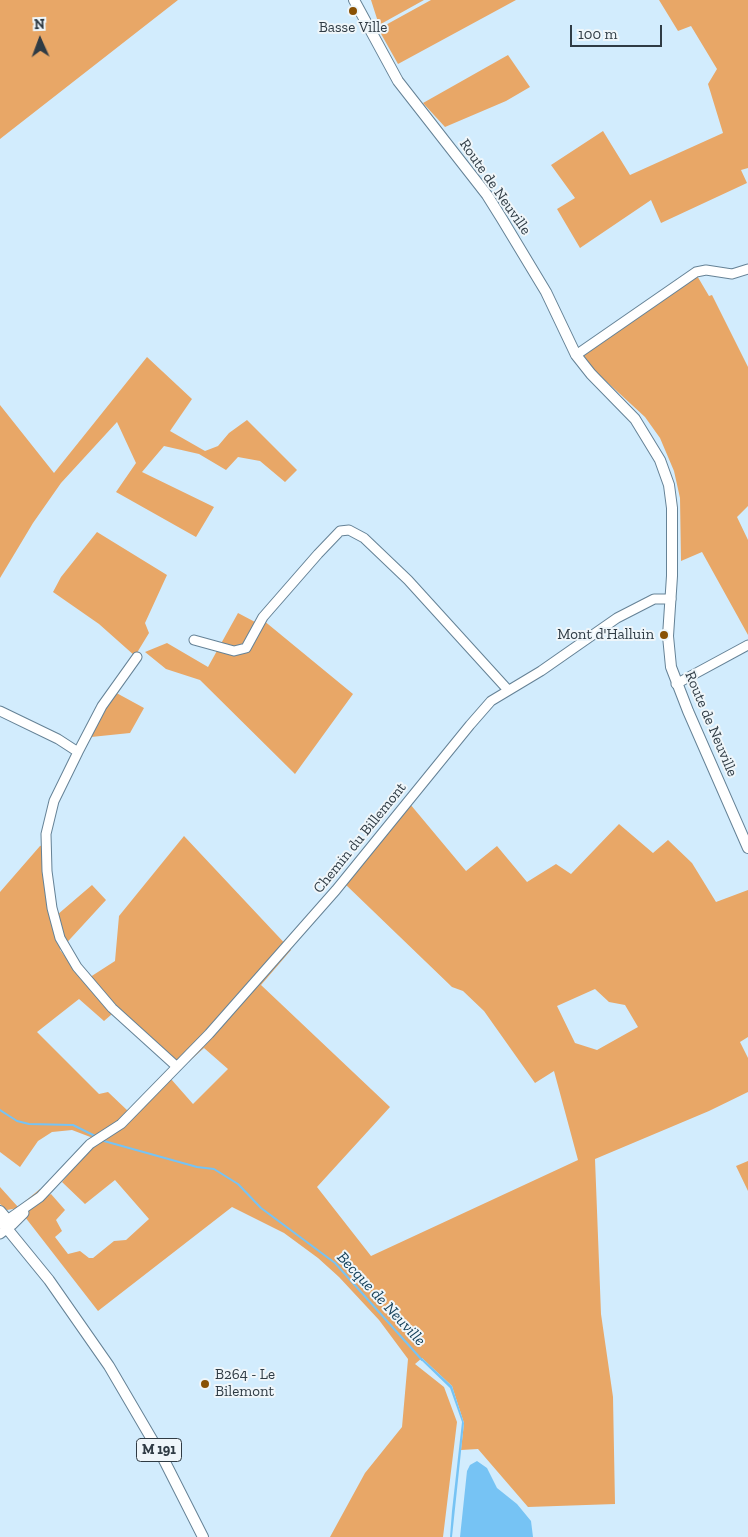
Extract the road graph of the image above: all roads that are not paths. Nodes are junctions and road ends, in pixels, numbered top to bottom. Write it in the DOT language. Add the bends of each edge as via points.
graph roads {
  1 [pos="354,0"];
  2 [pos="748,269"];
  3 [pos="576,355"];
  4 [pos="671,599"];
  5 [pos="194,640"];
  6 [pos="748,645"];
  7 [pos="137,657"];
  8 [pos="676,684"];
  9 [pos="508,690"];
  10 [pos="0,711"];
  11 [pos="78,752"];
  12 [pos="748,848"];
  13 [pos="176,1066"];
  14 [pos="0,1211"];
  15 [pos="4,1225"];
  16 [pos="203,1537"];
  1 -- 3 [label="main road, Route de Neuville" via="398,81 502,219 546,292"];
  2 -- 3 [label="street" via="732,274 706,270 696,272"];
  3 -- 4 [label="main road, Route de Neuville" via="591,374 617,395 645,425 669,469 677,514"];
  4 -- 8 [label="main road, Route de Neuville" via="669,651"];
  4 -- 9 [label="street, Chemin du Billemont" via="654,599 617,618 546,668"];
  5 -- 9 [label="street" via="234,651 246,648 266,614 327,544 340,531 349,530 364,538 408,580"];
  6 -- 8 [label="street"];
  7 -- 11 [label="street" via="102,706"];
  8 -- 12 [label="main road, Route de Neuville"];
  9 -- 13 [label="street, Chemin du Billemont" via="476,718 296,938 210,1034"];
  10 -- 11 [label="street"];
  11 -- 13 [label="street" via="54,802 46,834 47,871 60,938 77,967 112,1008"];
  13 -- 15 [label="street, Chemin du Billemont" via="126,1120 87,1146 35,1202"];
  14 -- 15 [label="main road, M 191"];
  15 -- 16 [label="main road, M 191" via="90,1337 164,1460"];
}
